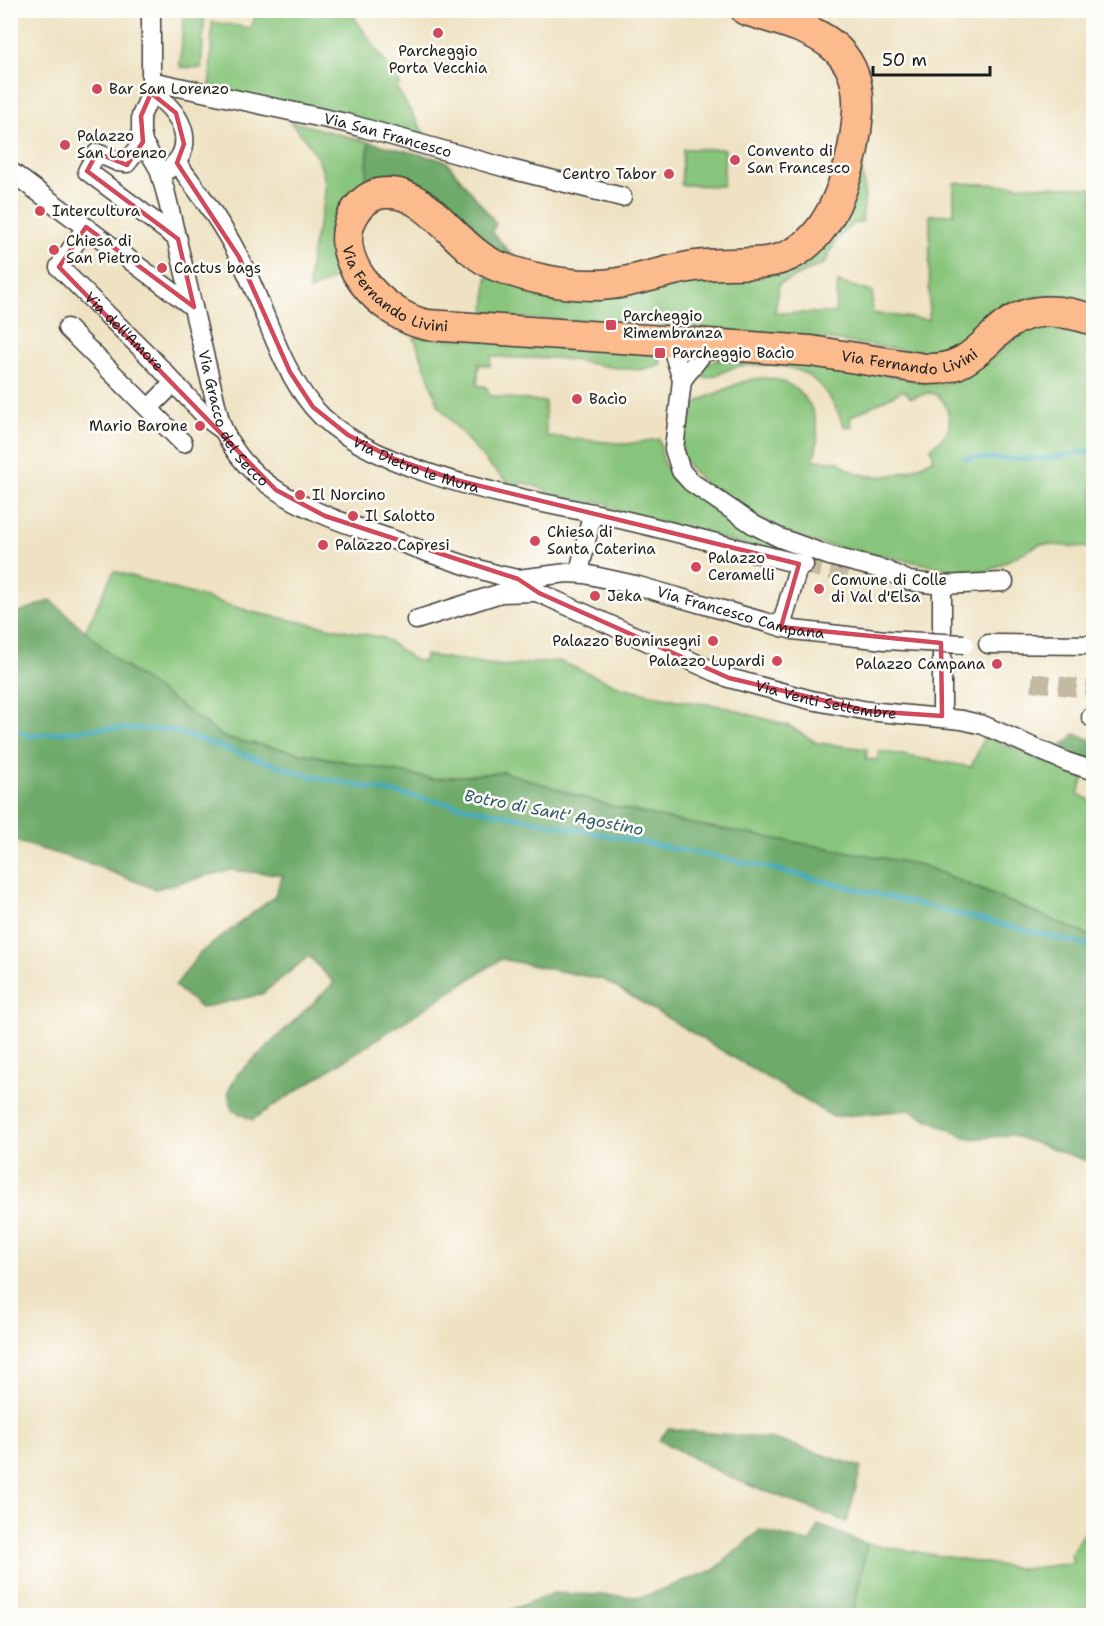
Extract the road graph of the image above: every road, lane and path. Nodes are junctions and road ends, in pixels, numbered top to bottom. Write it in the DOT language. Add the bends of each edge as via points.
graph roads {
  1 [pos="151,10"];
  2 [pos="739,10"];
  3 [pos="746,10"];
  4 [pos="151,87"];
  5 [pos="143,142"];
  6 [pos="176,162"];
  7 [pos="159,169"];
  8 [pos="10,171"];
  9 [pos="622,197"];
  10 [pos="86,226"];
  11 [pos="817,231"];
  12 [pos="178,238"];
  13 [pos="193,307"];
  14 [pos="1094,320"];
  15 [pos="67,328"];
  16 [pos="670,341"];
  17 [pos="710,344"];
  18 [pos="682,380"];
  19 [pos="174,383"];
  20 [pos="150,408"];
  21 [pos="224,431"];
  22 [pos="183,443"];
  23 [pos="592,514"];
  24 [pos="579,573"];
  25 [pos="851,575"];
  26 [pos="518,579"];
  27 [pos="909,581"];
  28 [pos="1004,582"];
  29 [pos="942,585"];
  30 [pos="538,593"];
  31 [pos="416,620"];
  32 [pos="781,627"];
  33 [pos="964,644"];
  34 [pos="988,644"];
  35 [pos="1094,645"];
  36 [pos="942,716"];
  37 [pos="1094,771"];
  1 -- 4 [label="street"];
  2 -- 11 [label="main road" via="816,51 841,83 844,101 840,143"];
  3 -- 11 [label="main road, Via Fernando Livini" via="824,40 844,56 856,79 859,98 850,161 839,196"];
  4 -- 5 [label="street" via="141,116"];
  4 -- 6 [label="street" via="179,119 184,144"];
  4 -- 9 [label="street, Via San Francesco" via="203,92 335,120"];
  5 -- 7 [label="street, Via Gracco del Secco"];
  5 -- 12 [label="street" via="127,163 98,153 87,171"];
  6 -- 7 [label="street" via="166,170"];
  6 -- 23 [label="street, Via Dietro le Mura" via="239,256 288,366 320,414 365,446 416,467 533,502"];
  7 -- 12 [label="street, Via Gracco del Secco"];
  8 -- 10 [label="street"];
  10 -- 13 [label="street"];
  10 -- 19 [label="street, Via dell'Amore" via="59,267"];
  11 -- 16 [label="main road, Via Fernando Livini" via="803,247 775,260 705,264 591,285 534,277 488,262 462,244 426,208 401,194 374,195 351,219 348,246 357,271 378,299 408,320 440,327"];
  12 -- 13 [label="street, Via Gracco del Secco"];
  13 -- 21 [label="street, Via Gracco del Secco"];
  14 -- 17 [label="main road, Via Fernando Livini" via="1053,310 1028,313 1003,326 964,361 943,368"];
  15 -- 20 [label="street"];
  16 -- 17 [label="main road, Via Fernando Livini"];
  16 -- 18 [label="street"];
  17 -- 18 [label="street"];
  18 -- 27 [label="street" via="674,449 681,471 696,485 754,525 815,551 885,570"];
  19 -- 20 [label="street"];
  19 -- 21 [label="street, Via dell'Amore"];
  20 -- 22 [label="street"];
  21 -- 26 [label="street, Via Gracco del Secco" via="253,472 305,507"];
  23 -- 24 [label="street"];
  23 -- 32 [label="street, Via Dietro le Mura" via="802,565"];
  24 -- 26 [label="street, Via Francesco Campana"];
  24 -- 32 [label="street, Via Francesco Campana"];
  25 -- 27 [label="street"];
  26 -- 30 [label="street, Via Venti Settembre"];
  27 -- 29 [label="street"];
  28 -- 29 [label="street"];
  29 -- 36 [label="street"];
  30 -- 31 [label="street" via="501,593"];
  30 -- 36 [label="street, Via Venti Settembre" via="736,681 868,711"];
  32 -- 33 [label="street, Via Francesco Campana, bridge" via="885,640"];
  34 -- 35 [label="street"];
  36 -- 37 [label="street, Via Venti Settembre" via="983,725"];
}
